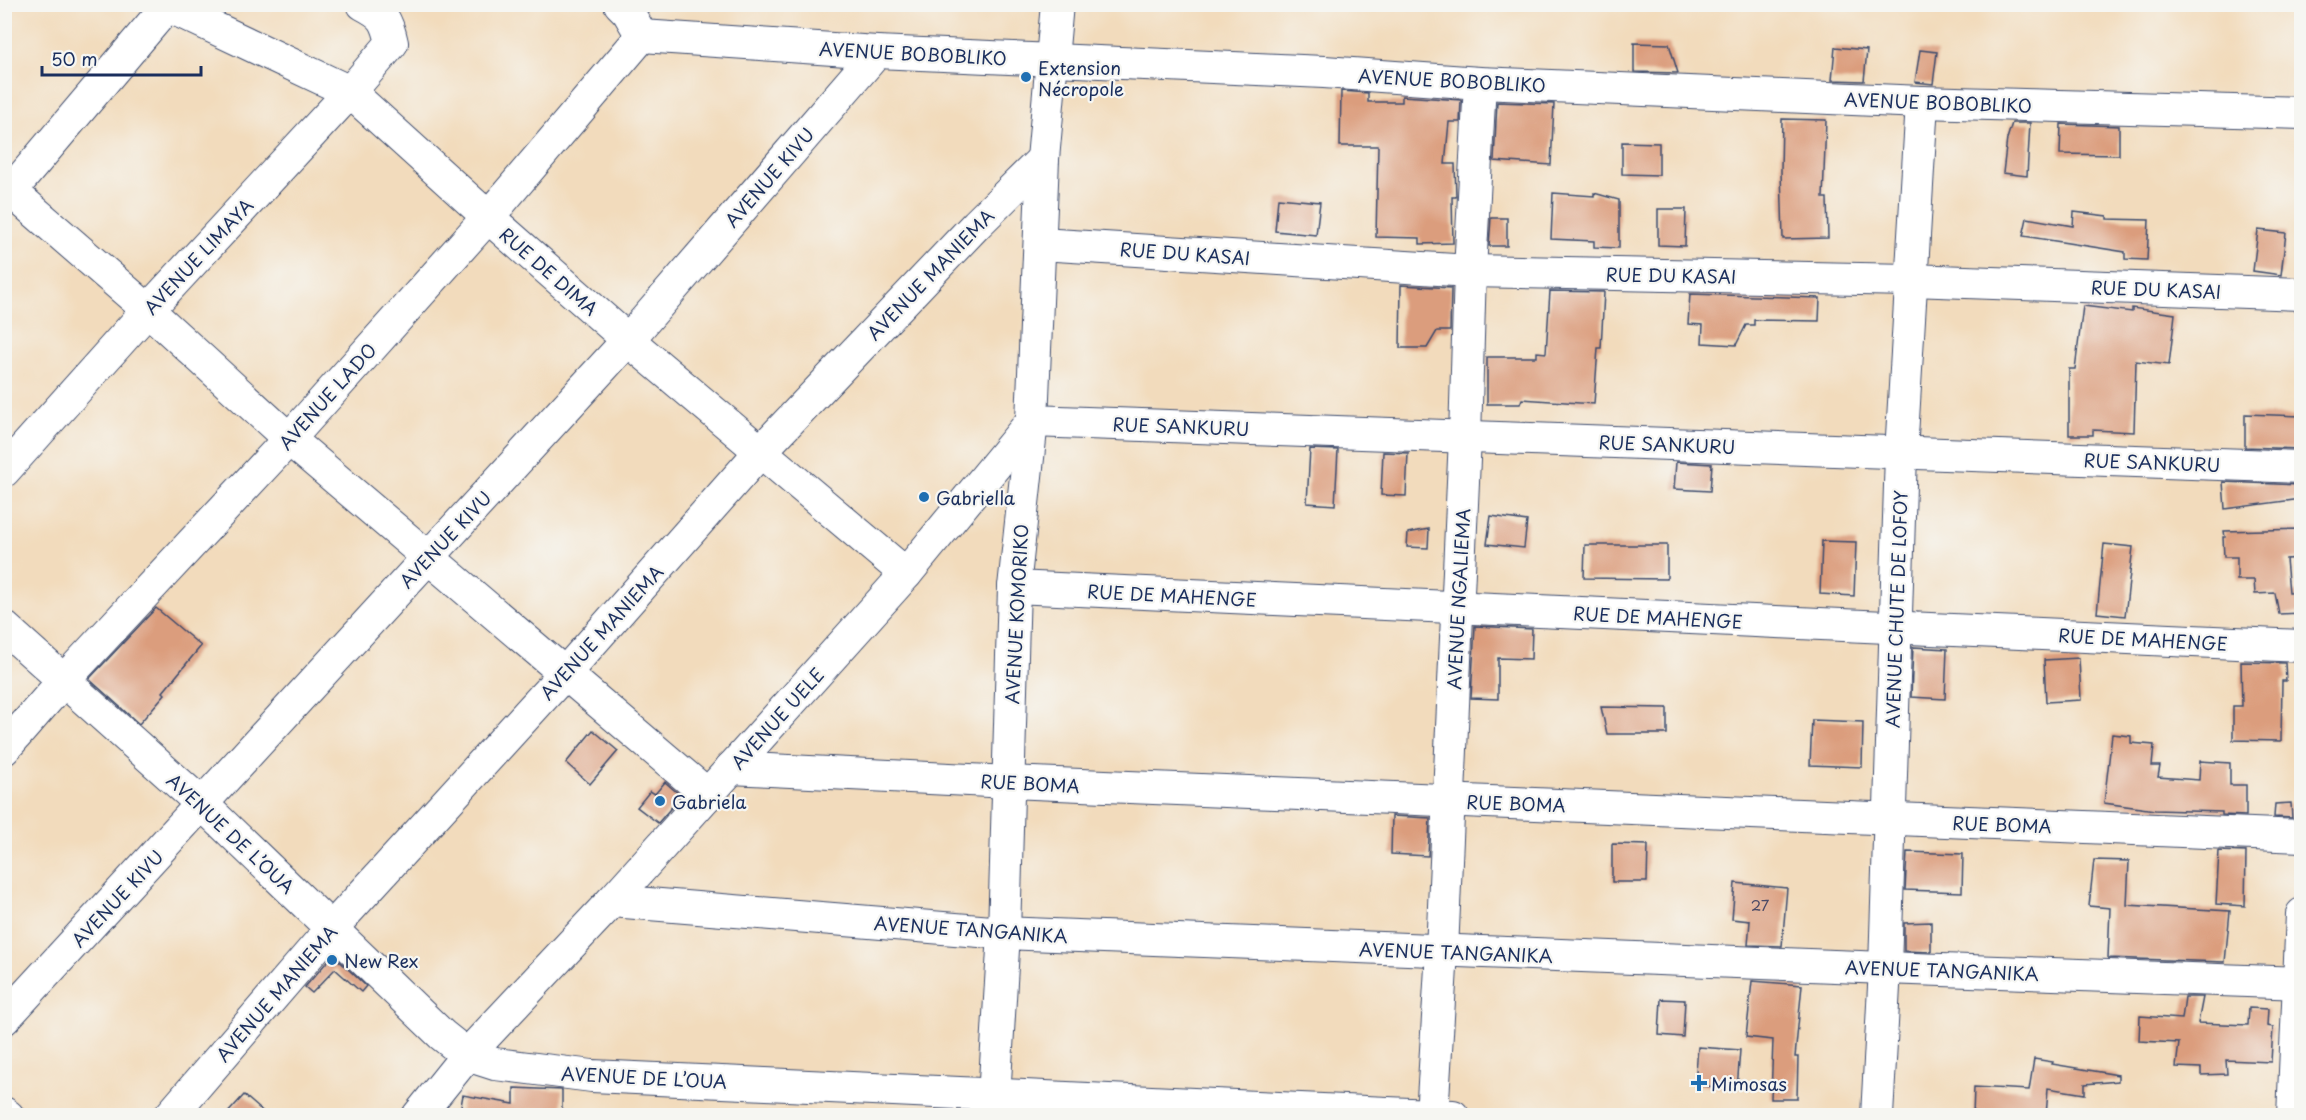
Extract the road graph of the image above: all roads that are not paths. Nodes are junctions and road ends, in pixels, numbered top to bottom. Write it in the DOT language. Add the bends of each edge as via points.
graph roads {
  1 [pos="363,4"];
  2 [pos="621,4"];
  3 [pos="1057,4"];
  4 [pos="169,5"];
  5 [pos="642,36"];
  6 [pos="877,52"];
  7 [pos="1050,61"];
  8 [pos="1480,83"];
  9 [pos="350,92"];
  10 [pos="1922,102"];
  11 [pos="2301,113"];
  12 [pos="1043,159"];
  13 [pos="7,192"];
  14 [pos="488,217"];
  15 [pos="1040,244"];
  16 [pos="1470,271"];
  17 [pos="1911,280"];
  18 [pos="2301,294"];
  19 [pos="148,310"];
  20 [pos="628,340"];
  21 [pos="1032,421"];
  22 [pos="1465,437"];
  23 [pos="289,438"];
  24 [pos="760,452"];
  25 [pos="1901,453"];
  26 [pos="2301,467"];
  27 [pos="4,471"];
  28 [pos="428,558"];
  29 [pos="906,574"];
  30 [pos="1014,587"];
  31 [pos="1458,608"];
  32 [pos="4,627"];
  33 [pos="1897,628"];
  34 [pos="2301,646"];
  35 [pos="565,673"];
  36 [pos="65,679"];
  37 [pos="4,749"];
  38 [pos="731,768"];
  39 [pos="1009,782"];
  40 [pos="708,795"];
  41 [pos="1447,800"];
  42 [pos="203,805"];
  43 [pos="1889,819"];
  44 [pos="2301,836"];
  45 [pos="612,901"];
  46 [pos="2301,914"];
  47 [pos="332,929"];
  48 [pos="1004,933"];
  49 [pos="1442,951"];
  50 [pos="1885,968"];
  51 [pos="2300,983"];
  52 [pos="4,1018"];
  53 [pos="467,1056"];
  54 [pos="993,1105"];
  55 [pos="1439,1115"];
  56 [pos="170,1116"];
  57 [pos="417,1116"];
  58 [pos="1877,1116"];
  59 [pos="2293,1116"];
  1 -- 9 [label="street, AVENUE LIMAYA" via="378,12 388,24 392,43"];
  2 -- 5 [label="street"];
  3 -- 7 [label="street, AVENUE KOMORIKO"];
  4 -- 9 [label="street, RUE DE DIMA"];
  4 -- 13 [label="street"];
  5 -- 6 [label="street, AVENUE BOBOBLIKO"];
  5 -- 14 [label="street, AVENUE LADO"];
  6 -- 7 [label="street, AVENUE BOBOBLIKO"];
  6 -- 20 [label="street, AVENUE KIVU"];
  7 -- 8 [label="street, AVENUE BOBOBLIKO" via="1324,72"];
  7 -- 12 [label="street, AVENUE KOMORIKO"];
  8 -- 10 [label="street, AVENUE BOBOBLIKO"];
  8 -- 16 [label="street, AVENUE NGALIEMA"];
  9 -- 14 [label="street, RUE DE DIMA"];
  9 -- 19 [label="street, AVENUE LIMAYA"];
  10 -- 11 [label="street, AVENUE BOBOBLIKO"];
  10 -- 17 [label="street, AVENUE CHUTE DE LOFOY"];
  12 -- 15 [label="street, AVENUE KOMORIKO"];
  12 -- 24 [label="street, AVENUE MANIEMA"];
  13 -- 19 [label="street"];
  14 -- 20 [label="street, RUE DE DIMA"];
  14 -- 23 [label="street, AVENUE LADO"];
  15 -- 16 [label="street, RUE DU KASAI"];
  15 -- 21 [label="street, AVENUE KOMORIKO"];
  16 -- 17 [label="street, RUE DU KASAI"];
  16 -- 22 [label="street, AVENUE NGALIEMA"];
  17 -- 18 [label="street, RUE DU KASAI"];
  17 -- 25 [label="street, AVENUE CHUTE DE LOFOY"];
  19 -- 23 [label="street"];
  19 -- 27 [label="street, AVENUE LIMAYA"];
  20 -- 24 [label="street, RUE DE DIMA"];
  20 -- 28 [label="street, AVENUE KIVU"];
  21 -- 22 [label="street, RUE SANKURU"];
  21 -- 29 [label="street, AVENUE UELE"];
  21 -- 30 [label="street, AVENUE KOMORIKO"];
  22 -- 25 [label="street, RUE SANKURU"];
  22 -- 31 [label="street, AVENUE NGALIEMA"];
  23 -- 28 [label="street"];
  23 -- 36 [label="street, AVENUE LADO"];
  24 -- 29 [label="street, RUE DE DIMA"];
  24 -- 35 [label="street, AVENUE MANIEMA"];
  25 -- 26 [label="street, RUE SANKURU"];
  25 -- 33 [label="street, AVENUE CHUTE DE LOFOY"];
  28 -- 35 [label="street"];
  28 -- 42 [label="street, AVENUE KIVU"];
  29 -- 38 [label="street, AVENUE UELE"];
  30 -- 31 [label="street, RUE DE MAHENGE"];
  30 -- 39 [label="street, AVENUE KOMORIKO"];
  31 -- 33 [label="street, RUE DE MAHENGE"];
  31 -- 41 [label="street, AVENUE NGALIEMA"];
  32 -- 36 [label="street, AVENUE DE L’OUA"];
  33 -- 34 [label="street, RUE DE MAHENGE"];
  33 -- 43 [label="street, AVENUE CHUTE DE LOFOY"];
  35 -- 40 [label="street"];
  35 -- 47 [label="street, AVENUE MANIEMA"];
  36 -- 37 [label="street, AVENUE LADO"];
  36 -- 42 [label="street, AVENUE DE L’OUA"];
  38 -- 39 [label="street, RUE BOMA"];
  38 -- 40 [label="street, AVENUE UELE"];
  39 -- 41 [label="street, RUE BOMA"];
  39 -- 48 [label="street, AVENUE KOMORIKO"];
  40 -- 45 [label="street, AVENUE UELE"];
  41 -- 43 [label="street, RUE BOMA"];
  41 -- 49 [label="street, AVENUE NGALIEMA"];
  42 -- 47 [label="street, AVENUE DE L’OUA"];
  42 -- 52 [label="street, AVENUE KIVU"];
  43 -- 44 [label="street, RUE BOMA"];
  43 -- 50 [label="street, AVENUE CHUTE DE LOFOY"];
  45 -- 48 [label="street, AVENUE TANGANIKA"];
  45 -- 53 [label="street, AVENUE UELE"];
  46 -- 51 [label="street"];
  47 -- 53 [label="street, AVENUE DE L’OUA"];
  47 -- 56 [label="street, AVENUE MANIEMA"];
  48 -- 49 [label="street, AVENUE TANGANIKA"];
  48 -- 54 [label="street, AVENUE KOMORIKO"];
  49 -- 50 [label="street, AVENUE TANGANIKA"];
  49 -- 55 [label="street, AVENUE NGALIEMA"];
  50 -- 51 [label="street, AVENUE TANGANIKA"];
  50 -- 58 [label="street, AVENUE CHUTE DE LOFOY"];
  51 -- 59 [label="street"];
  53 -- 54 [label="street, AVENUE DE L’OUA" via="495,1064 592,1076"];
  53 -- 57 [label="street, AVENUE UELE"];
  54 -- 55 [label="street, AVENUE DE L’OUA"];
}
